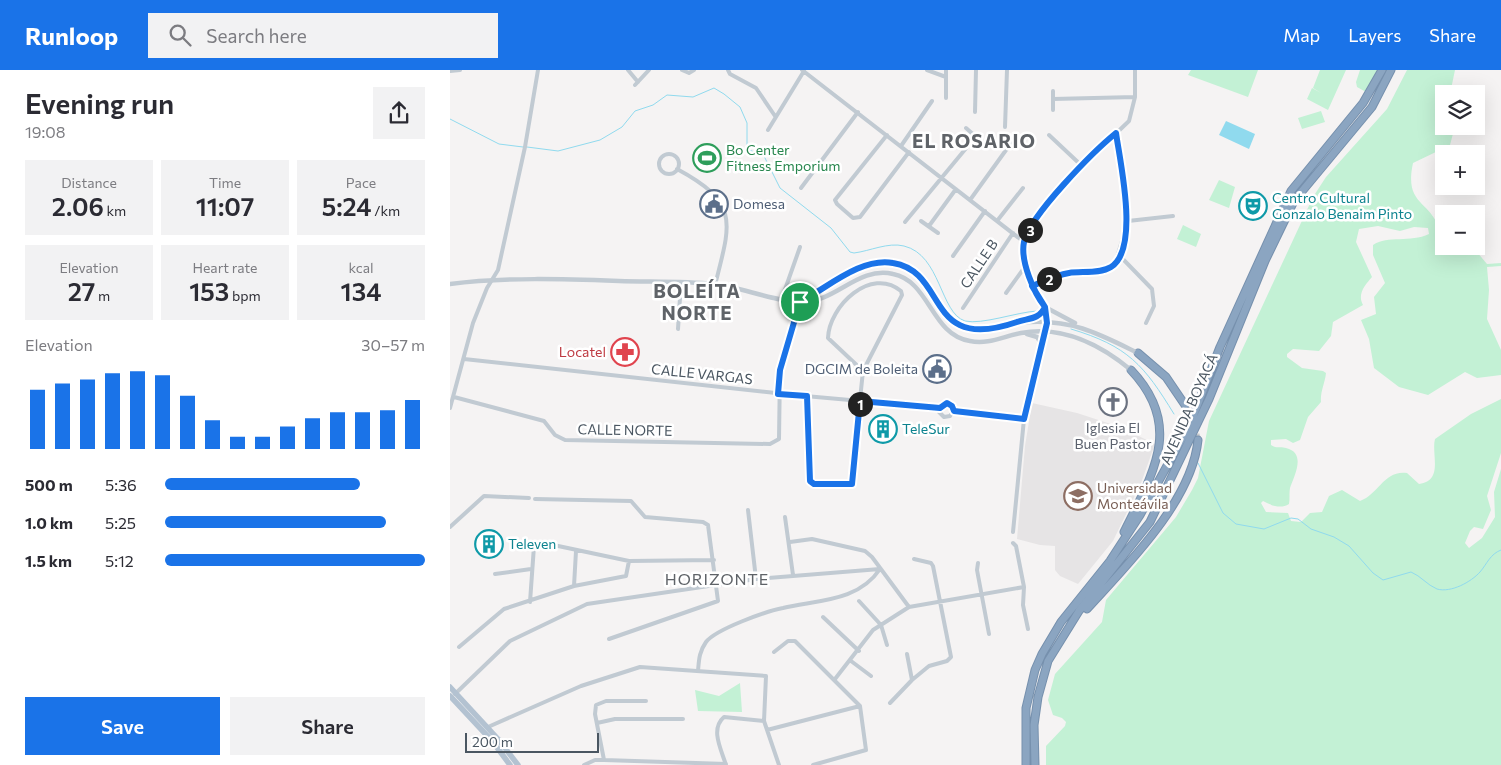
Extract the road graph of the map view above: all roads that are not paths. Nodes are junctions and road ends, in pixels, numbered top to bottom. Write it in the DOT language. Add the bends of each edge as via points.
graph roads {
  1 [pos="457,70"];
  2 [pos="538,70"];
  3 [pos="628,70"];
  4 [pos="649,70"];
  5 [pos="682,70"];
  6 [pos="694,70"];
  7 [pos="728,70"];
  8 [pos="803,70"];
  9 [pos="927,70"];
  10 [pos="946,70"];
  11 [pos="976,70"];
  12 [pos="1007,70"];
  13 [pos="1135,70"];
  14 [pos="1382,70"];
  15 [pos="1391,70"];
  16 [pos="450,72"];
  17 [pos="946,77"];
  18 [pos="1053,91"];
  19 [pos="1135,96"];
  20 [pos="946,98"];
  21 [pos="1053,99"];
  22 [pos="932,101"];
  23 [pos="1053,110"];
  24 [pos="858,112"];
  25 [pos="976,112"];
  26 [pos="775,116"];
  27 [pos="1005,127"];
  28 [pos="966,128"];
  29 [pos="768,130"];
  30 [pos="1116,133"];
  31 [pos="887,135"];
  32 [pos="977,135"];
  33 [pos="1049,135"];
  34 [pos="1014,139"];
  35 [pos="983,143"];
  36 [pos="901,146"];
  37 [pos="909,152"];
  38 [pos="1082,166"];
  39 [pos="677,169"];
  40 [pos="940,177"];
  41 [pos="801,188"];
  42 [pos="1023,188"];
  43 [pos="956,189"];
  44 [pos="970,200"];
  45 [pos="984,211"];
  46 [pos="1173,216"];
  47 [pos="922,221"];
  48 [pos="997,221"];
  49 [pos="1128,221"];
  50 [pos="905,222"];
  51 [pos="929,226"];
  52 [pos="938,233"];
  53 [pos="1013,233"];
  54 [pos="1024,242"];
  55 [pos="800,247"];
  56 [pos="1120,255"];
  57 [pos="953,256"];
  58 [pos="1027,264"];
  59 [pos="493,279"];
  60 [pos="682,282"];
  61 [pos="450,284"];
  62 [pos="715,284"];
  63 [pos="1032,286"];
  64 [pos="1006,294"];
  65 [pos="782,298"];
  66 [pos="800,302"];
  67 [pos="1045,307"];
  68 [pos="962,308"];
  69 [pos="1047,323"];
  70 [pos="1146,323"];
  71 [pos="1011,324"];
  72 [pos="1081,326"];
  73 [pos="678,329"];
  74 [pos="1045,331"];
  75 [pos="1020,333"];
  76 [pos="1043,346"];
  77 [pos="1138,352"];
  78 [pos="464,359"];
  79 [pos="1131,370"];
  80 [pos="863,371"];
  81 [pos="778,394"];
  82 [pos="807,396"];
  83 [pos="454,397"];
  84 [pos="860,401"];
  85 [pos="1185,405"];
  86 [pos="450,408"];
  87 [pos="940,408"];
  88 [pos="954,411"];
  89 [pos="1024,419"];
  90 [pos="1198,440"];
  91 [pos="529,498"];
  92 [pos="535,499"];
  93 [pos="748,510"];
  94 [pos="785,517"];
  95 [pos="450,527"];
  96 [pos="1013,532"];
  97 [pos="790,542"];
  98 [pos="1013,543"];
  99 [pos="576,551"];
  100 [pos="914,559"];
  101 [pos="714,560"];
  102 [pos="629,561"];
  103 [pos="1110,561"];
  104 [pos="978,564"];
  105 [pos="531,569"];
  106 [pos="880,569"];
  107 [pos="495,574"];
  108 [pos="793,574"];
  109 [pos="756,579"];
  110 [pos="717,585"];
  111 [pos="574,586"];
  112 [pos="1024,587"];
  113 [pos="981,595"];
  114 [pos="859,601"];
  115 [pos="530,602"];
  116 [pos="940,602"];
  117 [pos="909,607"];
  118 [pos="823,617"];
  119 [pos="881,625"];
  120 [pos="1028,629"];
  121 [pos="1066,631"];
  122 [pos="989,634"];
  123 [pos="609,638"];
  124 [pos="888,646"];
  125 [pos="459,647"];
  126 [pos="859,651"];
  127 [pos="774,652"];
  128 [pos="907,654"];
  129 [pos="851,661"];
  130 [pos="698,671"];
  131 [pos="871,676"];
  132 [pos="835,679"];
  133 [pos="912,680"];
  134 [pos="450,686"];
  135 [pos="453,695"];
  136 [pos="646,701"];
  137 [pos="890,703"];
  138 [pos="459,706"];
  139 [pos="860,706"];
  140 [pos="462,716"];
  141 [pos="683,719"];
  142 [pos="764,722"];
  143 [pos="597,723"];
  144 [pos="488,727"];
  145 [pos="767,730"];
  146 [pos="604,760"];
  147 [pos="656,763"];
  148 [pos="510,765"];
  149 [pos="518,765"];
  150 [pos="584,765"];
  151 [pos="726,765"];
  152 [pos="779,765"];
  153 [pos="813,765"];
  154 [pos="1026,765"];
  155 [pos="1036,765"];
  1 -- 16 [label="street"];
  2 -- 59 [label="street" via="509,222"];
  3 -- 4 [label="street" via="636,84"];
  5 -- 6 [label="street" via="689,73"];
  7 -- 26 [label="street" via="756,88"];
  8 -- 24 [label="street"];
  8 -- 26 [label="street"];
  9 -- 17 [label="street"];
  10 -- 17 [label="street"];
  11 -- 25 [label="street"];
  12 -- 27 [label="street"];
  13 -- 19 [label="street"];
  14 -- 103 [label="highway, AVENIDA BOYACÁ" via="1363,103 1291,191 1220,347 1190,424 1140,515"];
  15 -- 121 [label="highway, AVENIDA BOYACÁ" via="1372,107 1294,201 1265,261 1209,399 1150,522"];
  17 -- 20 [label="street"];
  18 -- 21 [label="street"];
  19 -- 21 [label="street"];
  19 -- 30 [label="street" via="1131,119"];
  21 -- 23 [label="street"];
  22 -- 36 [label="street"];
  24 -- 31 [label="street"];
  24 -- 41 [label="street"];
  26 -- 29 [label="street"];
  28 -- 32 [label="street"];
  30 -- 38 [label="street"];
  30 -- 49 [label="street"];
  31 -- 36 [label="street"];
  31 -- 37 [label="street" via="835,200 837,204 857,219"];
  32 -- 35 [label="street"];
  32 -- 40 [label="street"];
  33 -- 38 [label="street"];
  34 -- 44 [label="street"];
  36 -- 37 [label="street"];
  37 -- 40 [label="street"];
  38 -- 54 [label="street" via="1034,222"];
  39 -- 39 [label="street" via="675,156 666,154 661,158 660,168 664,172 671,173"];
  39 -- 62 [label="street" via="708,188 718,198 727,216 728,234"];
  40 -- 43 [label="street"];
  40 -- 50 [label="street"];
  42 -- 48 [label="street"];
  43 -- 44 [label="street"];
  43 -- 51 [label="street"];
  44 -- 45 [label="street"];
  45 -- 48 [label="street"];
  45 -- 57 [label="street"];
  46 -- 49 [label="street"];
  47 -- 51 [label="street"];
  48 -- 53 [label="street"];
  49 -- 56 [label="street"];
  51 -- 52 [label="street"];
  53 -- 54 [label="street"];
  53 -- 68 [label="street, CALLE B"];
  54 -- 58 [label="street"];
  55 -- 65 [label="street"];
  56 -- 63 [label="street" via="1108,269 1069,273"];
  56 -- 70 [label="street" via="1152,288 1154,306"];
  58 -- 63 [label="street"];
  58 -- 64 [label="street"];
  59 -- 60 [label="street"];
  59 -- 61 [label="street"];
  59 -- 78 [label="street" via="473,323"];
  60 -- 62 [label="street"];
  60 -- 73 [label="street"];
  62 -- 65 [label="street"];
  63 -- 67 [label="street"];
  65 -- 66 [label="street"];
  66 -- 71 [label="street" via="851,272 874,264 896,263 915,273 956,324 983,330"];
  66 -- 75 [label="street" via="822,299 870,274 895,274 919,290 941,323 954,335 970,342 996,341"];
  66 -- 81 [label="street" via="780,370"];
  67 -- 69 [label="street"];
  67 -- 71 [label="street" via="1038,316"];
  67 -- 72 [label="street"];
  69 -- 71 [label="street"];
  69 -- 72 [label="street"];
  69 -- 74 [label="street"];
  72 -- 77 [label="street"];
  74 -- 75 [label="street"];
  74 -- 76 [label="street"];
  74 -- 79 [label="street" via="1091,343 1112,354"];
  75 -- 76 [label="street" via="1036,336"];
  76 -- 89 [label="street"];
  77 -- 85 [label="highway" via="1166,377"];
  78 -- 81 [label="street, CALLE VARGAS"];
  78 -- 83 [label="street"];
  79 -- 103 [label="highway" via="1155,404 1161,432 1148,480"];
  80 -- 80 [label="street" via="902,295 891,285 877,282 858,289 845,301 828,334 833,343"];
  80 -- 84 [label="street"];
  81 -- 82 [label="street, CALLE VARGAS"];
  81 -- 83 [label="street, CALLE NORTE" via="779,435 777,441 770,444 565,440 555,435 544,420"];
  82 -- 84 [label="street, CALLE VARGAS"];
  82 -- 84 [label="street" via="810,481 814,484 852,484"];
  83 -- 86 [label="street"];
  84 -- 87 [label="street, CALLE VARGAS"];
  87 -- 88 [label="street, CALLE VARGAS" via="942,404 949,403"];
  87 -- 88 [label="street, CALLE VARGAS" via="939,412 944,417"];
  88 -- 89 [label="street, CALLE VARGAS"];
  89 -- 96 [label="street"];
  90 -- 121 [label="highway" via="1194,461 1170,509 1127,565"];
  91 -- 95 [label="street" via="484,496"];
  92 -- 101 [label="street" via="628,501 634,503 645,517 706,523 710,529"];
  93 -- 109 [label="street"];
  94 -- 97 [label="street"];
  97 -- 106 [label="street" via="812,539 865,551"];
  97 -- 108 [label="street"];
  98 -- 112 [label="street"];
  99 -- 102 [label="street"];
  99 -- 105 [label="street" via="536,544"];
  99 -- 111 [label="street"];
  100 -- 116 [label="street" via="932,564"];
  101 -- 102 [label="street"];
  101 -- 110 [label="street"];
  102 -- 111 [label="street" via="626,576"];
  103 -- 154 [label="highway, AVENIDA BOYACÁ" via="1061,622 1035,670 1024,725"];
  104 -- 113 [label="street" via="976,570"];
  105 -- 107 [label="street"];
  105 -- 115 [label="street"];
  106 -- 108 [label="street"];
  106 -- 117 [label="street"];
  106 -- 130 [label="street" via="871,581 838,598 778,609 716,634 701,652"];
  108 -- 109 [label="street"];
  109 -- 110 [label="street"];
  110 -- 123 [label="street" via="719,599 716,603"];
  110 -- 135 [label="street" via="593,602 569,611 505,646"];
  111 -- 115 [label="street"];
  112 -- 113 [label="street"];
  112 -- 120 [label="street" via="1023,605"];
  113 -- 116 [label="street"];
  113 -- 122 [label="street"];
  114 -- 119 [label="street"];
  115 -- 125 [label="street" via="499,612"];
  116 -- 117 [label="street"];
  116 -- 133 [label="street" via="950,658 928,666"];
  117 -- 119 [label="street"];
  118 -- 126 [label="street"];
  119 -- 124 [label="street"];
  119 -- 126 [label="street" via="873,630"];
  121 -- 155 [label="highway, AVENIDA BOYACÁ" via="1048,661 1038,697 1034,725"];
  126 -- 129 [label="street"];
  127 -- 132 [label="street" via="788,641 795,640"];
  128 -- 133 [label="street"];
  129 -- 131 [label="street"];
  129 -- 132 [label="street"];
  130 -- 142 [label="street" via="766,676"];
  130 -- 144 [label="street" via="640,667 581,686"];
  132 -- 139 [label="street"];
  133 -- 137 [label="street"];
  134 -- 135 [label="main road"];
  135 -- 138 [label="main road"];
  135 -- 144 [label="main road"];
  136 -- 143 [label="street" via="600,703 594,710"];
  138 -- 140 [label="main road"];
  138 -- 148 [label="main road"];
  139 -- 145 [label="street"];
  139 -- 153 [label="street" via="866,750"];
  141 -- 143 [label="street" via="615,718"];
  142 -- 145 [label="street"];
  142 -- 151 [label="street" via="724,717 719,721 716,728"];
  143 -- 146 [label="street"];
  144 -- 149 [label="main road"];
  145 -- 152 [label="street"];
  146 -- 147 [label="street"];
  146 -- 150 [label="street"];
  147 -- 151 [label="street"];
}
